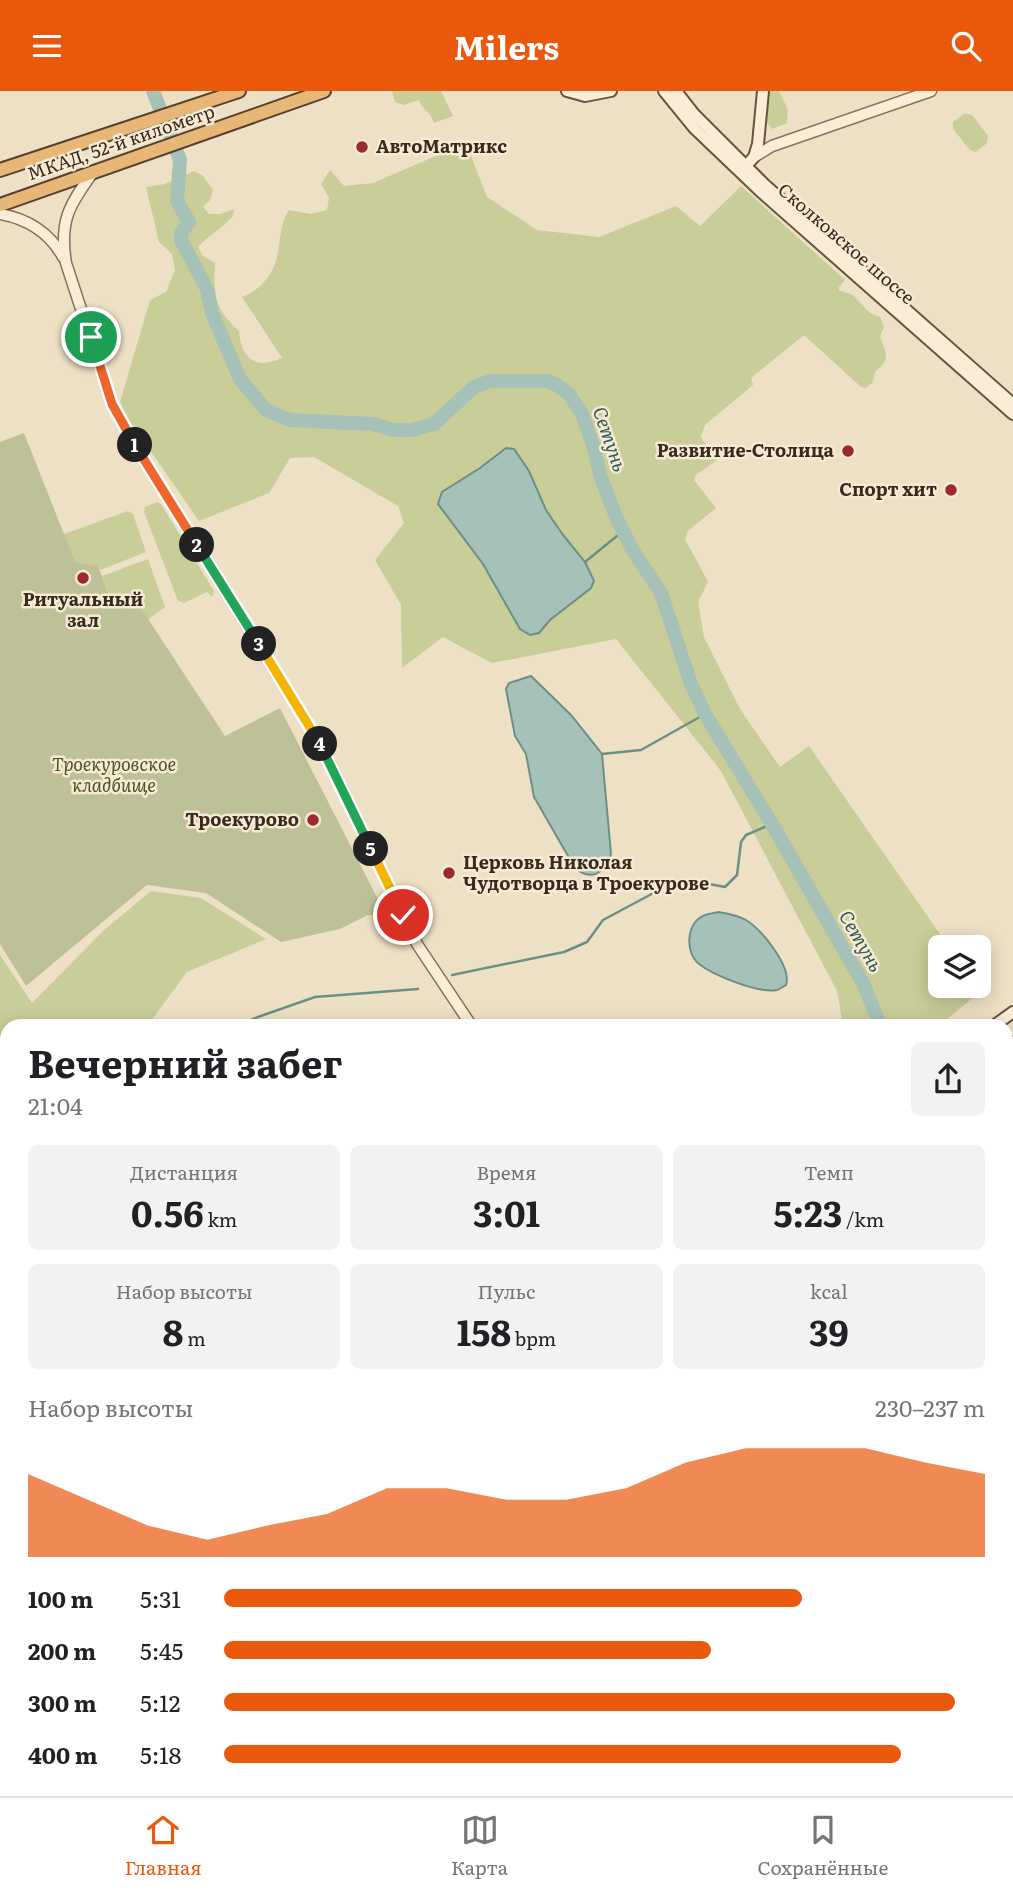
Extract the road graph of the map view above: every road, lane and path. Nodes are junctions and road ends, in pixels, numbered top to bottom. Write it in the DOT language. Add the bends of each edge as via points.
graph roads {
  1 [pos="239,91"];
  2 [pos="324,91"];
  3 [pos="567,91"];
  4 [pos="611,91"];
  5 [pos="664,91"];
  6 [pos="676,91"];
  7 [pos="763,91"];
  8 [pos="932,91"];
  9 [pos="754,157"];
  10 [pos="743,169"];
  11 [pos="0,170"];
  12 [pos="94,171"];
  13 [pos="0,205"];
  14 [pos="0,214"];
  15 [pos="66,263"];
  16 [pos="1013,404"];
  17 [pos="1013,414"];
  18 [pos="467,1019"];
  1 -- 11 [label="highway, МКАД, 52-й километр"];
  2 -- 12 [label="highway, МКАД, 52-й километр"];
  3 -- 4 [label="main road" via="585,96"];
  5 -- 10 [label="main road, Сколковское шоссе" via="695,129"];
  6 -- 10 [label="main road, Сколковское шоссе"];
  7 -- 9 [label="main road" via="761,132"];
  8 -- 9 [label="street" via="772,146"];
  9 -- 10 [label="main road"];
  10 -- 16 [label="main road, Сколковское шоссе"];
  10 -- 17 [label="main road, Сколковское шоссе"];
  12 -- 13 [label="highway, МКАД, 52-й километр"];
  12 -- 15 [label="street" via="64,222"];
  14 -- 15 [label="street" via="31,222 47,235"];
  15 -- 18 [label="street" via="120,420 321,745 417,944"];
}
